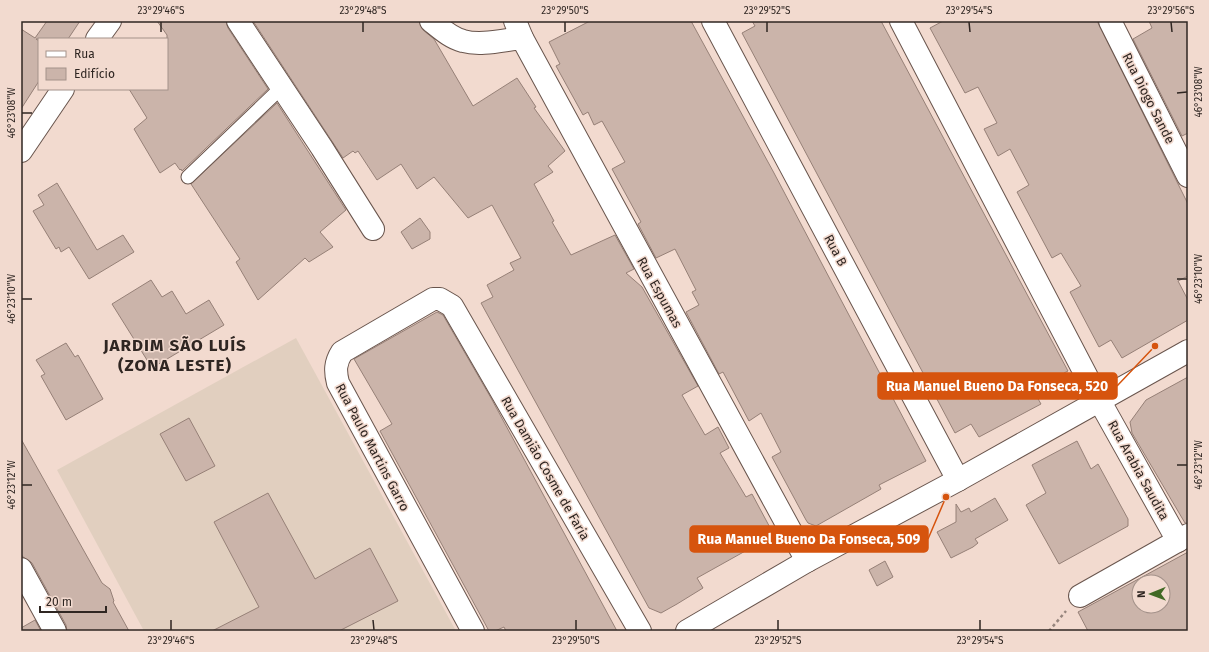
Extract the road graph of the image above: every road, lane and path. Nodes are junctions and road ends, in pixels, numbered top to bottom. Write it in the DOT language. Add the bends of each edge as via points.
graph roads {
  1 [pos="110,21"];
  2 [pos="238,21"];
  3 [pos="431,21"];
  4 [pos="713,21"];
  5 [pos="901,21"];
  6 [pos="1110,21"];
  7 [pos="518,30"];
  8 [pos="98,38"];
  9 [pos="282,87"];
  10 [pos="62,90"];
  11 [pos="21,151"];
  12 [pos="1188,176"];
  13 [pos="188,177"];
  14 [pos="373,229"];
  15 [pos="452,306"];
  16 [pos="1188,351"];
  17 [pos="1099,400"];
  18 [pos="958,480"];
  19 [pos="1183,538"];
  20 [pos="807,562"];
  21 [pos="21,569"];
  22 [pos="1080,596"];
  23 [pos="56,631"];
  24 [pos="473,631"];
  25 [pos="640,631"];
  26 [pos="687,631"];
  1 -- 8 [label="street"];
  2 -- 9 [label="street"];
  3 -- 7 [label="street" via="447,34 463,41 484,42"];
  4 -- 18 [label="street, Rua B"];
  5 -- 17 [label="street, Rua Arabia Saudita"];
  6 -- 12 [label="street, Rua Diogo Sande"];
  7 -- 20 [label="street, Rua Espumas"];
  9 -- 13 [label="lane"];
  9 -- 14 [label="street"];
  10 -- 11 [label="street"];
  15 -- 24 [label="street, Rua Paulo Martins Garro" via="440,299 433,299 342,352 336,360 335,372 338,384"];
  15 -- 25 [label="street, Rua Damião Cosme de Faria"];
  16 -- 17 [label="street"];
  17 -- 18 [label="street"];
  17 -- 19 [label="street, Rua Arabia Saudita"];
  18 -- 20 [label="street"];
  19 -- 22 [label="street"];
  20 -- 26 [label="street"];
  21 -- 23 [label="street"];
}
